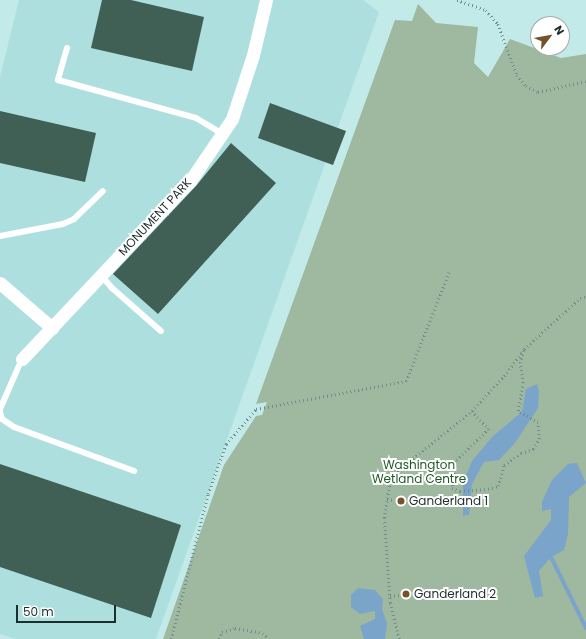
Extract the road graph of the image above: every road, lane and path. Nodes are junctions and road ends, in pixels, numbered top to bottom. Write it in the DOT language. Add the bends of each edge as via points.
graph roads {
  1 [pos="266,0"];
  2 [pos="457,0"];
  3 [pos="67,48"];
  4 [pos="586,81"];
  5 [pos="221,133"];
  6 [pos="103,190"];
  7 [pos="0,236"];
  8 [pos="449,272"];
  9 [pos="101,275"];
  10 [pos="0,283"];
  11 [pos="586,296"];
  12 [pos="52,328"];
  13 [pos="161,331"];
  14 [pos="524,349"];
  15 [pos="22,359"];
  16 [pos="0,409"];
  17 [pos="472,410"];
  18 [pos="0,412"];
  19 [pos="134,471"];
  20 [pos="387,499"];
  21 [pos="395,500"];
  22 [pos="399,595"];
  23 [pos="390,596"];
  24 [pos="171,639"];
  25 [pos="219,639"];
  26 [pos="269,639"];
  27 [pos="399,639"];
  1 -- 5 [label="street, MONUMENT PARK" via="232,119"];
  2 -- 4 [label="path" via="486,10 498,24 517,76 526,86 538,92"];
  3 -- 5 [label="lane" via="58,80 196,118"];
  5 -- 9 [label="street, MONUMENT PARK" via="190,181"];
  6 -- 7 [label="lane" via="74,218 52,226"];
  8 -- 24 [label="path" via="406,381 256,409 226,444 208,494"];
  9 -- 12 [label="street, MONUMENT PARK"];
  9 -- 13 [label="lane"];
  10 -- 12 [label="street"];
  11 -- 14 [label="path" via="580,298"];
  12 -- 15 [label="street, MONUMENT PARK"];
  14 -- 17 [label="path" via="504,376"];
  14 -- 17 [label="path" via="520,363 523,383 518,411 538,423 539,439 533,449 521,453 504,465 498,486 460,491 452,488 456,461 489,429"];
  15 -- 16 [label="lane"];
  17 -- 20 [label="path" via="391,476"];
  18 -- 19 [label="lane" via="2,419 14,427"];
  20 -- 21 [label="path"];
  20 -- 23 [label="path" via="384,518"];
  22 -- 23 [label="path"];
  23 -- 27 [label="path"];
  25 -- 26 [label="path" via="222,632 235,628 263,633"];
}
